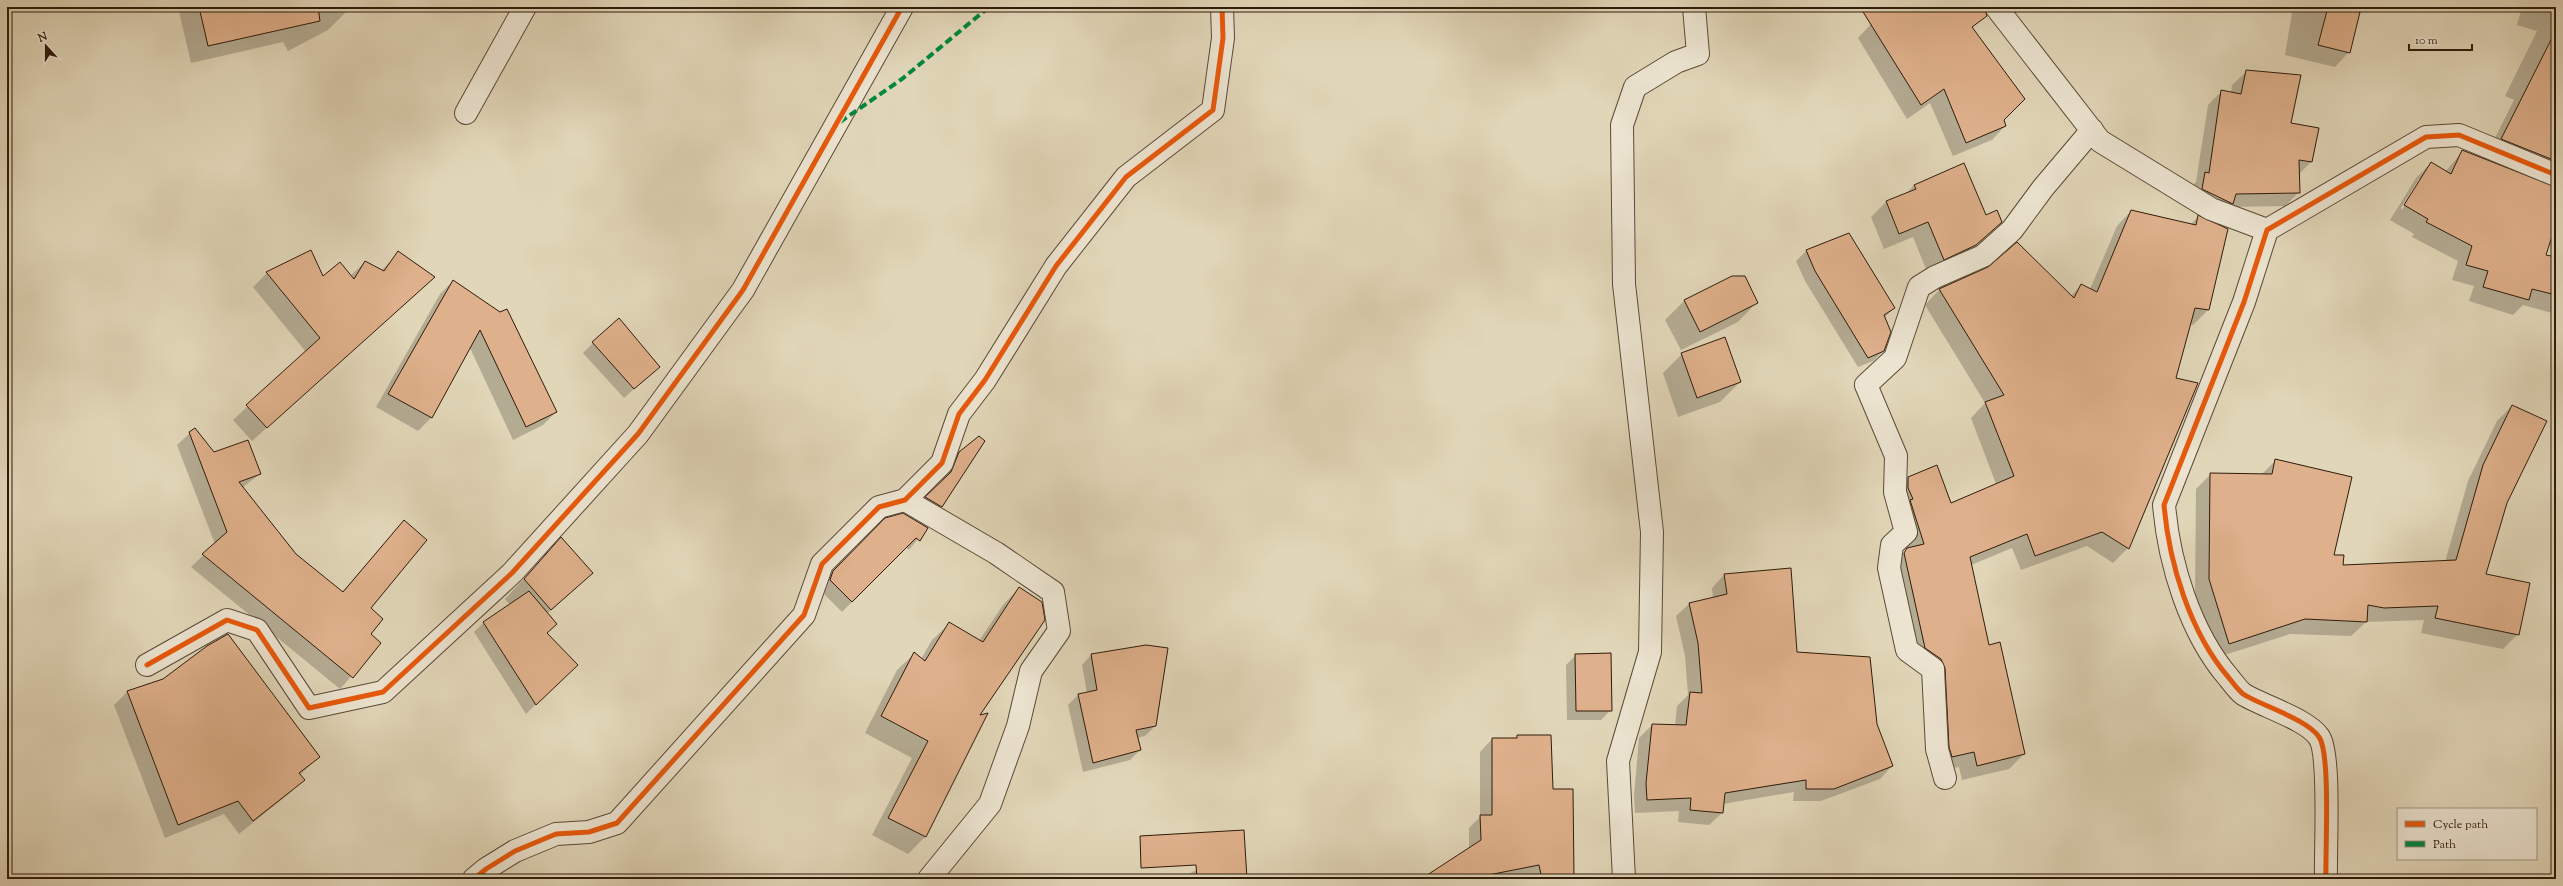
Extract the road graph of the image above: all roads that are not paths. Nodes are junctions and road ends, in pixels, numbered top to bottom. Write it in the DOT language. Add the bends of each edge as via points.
graph roads {
  1 [pos="525,7"];
  2 [pos="902,7"];
  3 [pos="1222,7"];
  4 [pos="1694,7"];
  5 [pos="1996,7"];
  6 [pos="466,113"];
  7 [pos="2092,130"];
  8 [pos="2556,176"];
  9 [pos="2266,230"];
  10 [pos="905,500"];
  11 [pos="147,665"];
  12 [pos="1945,778"];
  13 [pos="474,879"];
  14 [pos="929,879"];
  15 [pos="1624,879"];
  16 [pos="2326,879"];
  1 -- 6 [label="street"];
  2 -- 11 [label="street" via="743,290 638,434 512,573 383,692 308,708 257,630 228,620"];
  3 -- 10 [label="street" via="1223,38 1213,110 1126,177 1056,266 985,380 959,414 942,464"];
  4 -- 15 [label="street" via="1698,54 1676,62 1635,87 1622,124 1624,284 1652,532 1650,652 1618,761"];
  5 -- 7 [label="street"];
  7 -- 9 [label="street" via="2100,141 2211,209"];
  7 -- 12 [label="street" via="2043,188 2012,230 1982,256 1919,287 1895,358 1866,385 1896,456 1895,492 1906,532 1892,545 1889,568 1907,650 1933,669 1937,749"];
  8 -- 9 [label="street" via="2459,135 2426,137"];
  9 -- 16 [label="street" via="2244,302 2164,505 2173,563 2202,642 2242,693 2301,723 2319,737 2325,760"];
  10 -- 13 [label="street" via="879,507 822,564 804,615 617,823 589,832 556,834 515,851"];
  10 -- 14 [label="street" via="996,553 1053,592 1059,631 1031,671 1018,726 990,804"];
}
